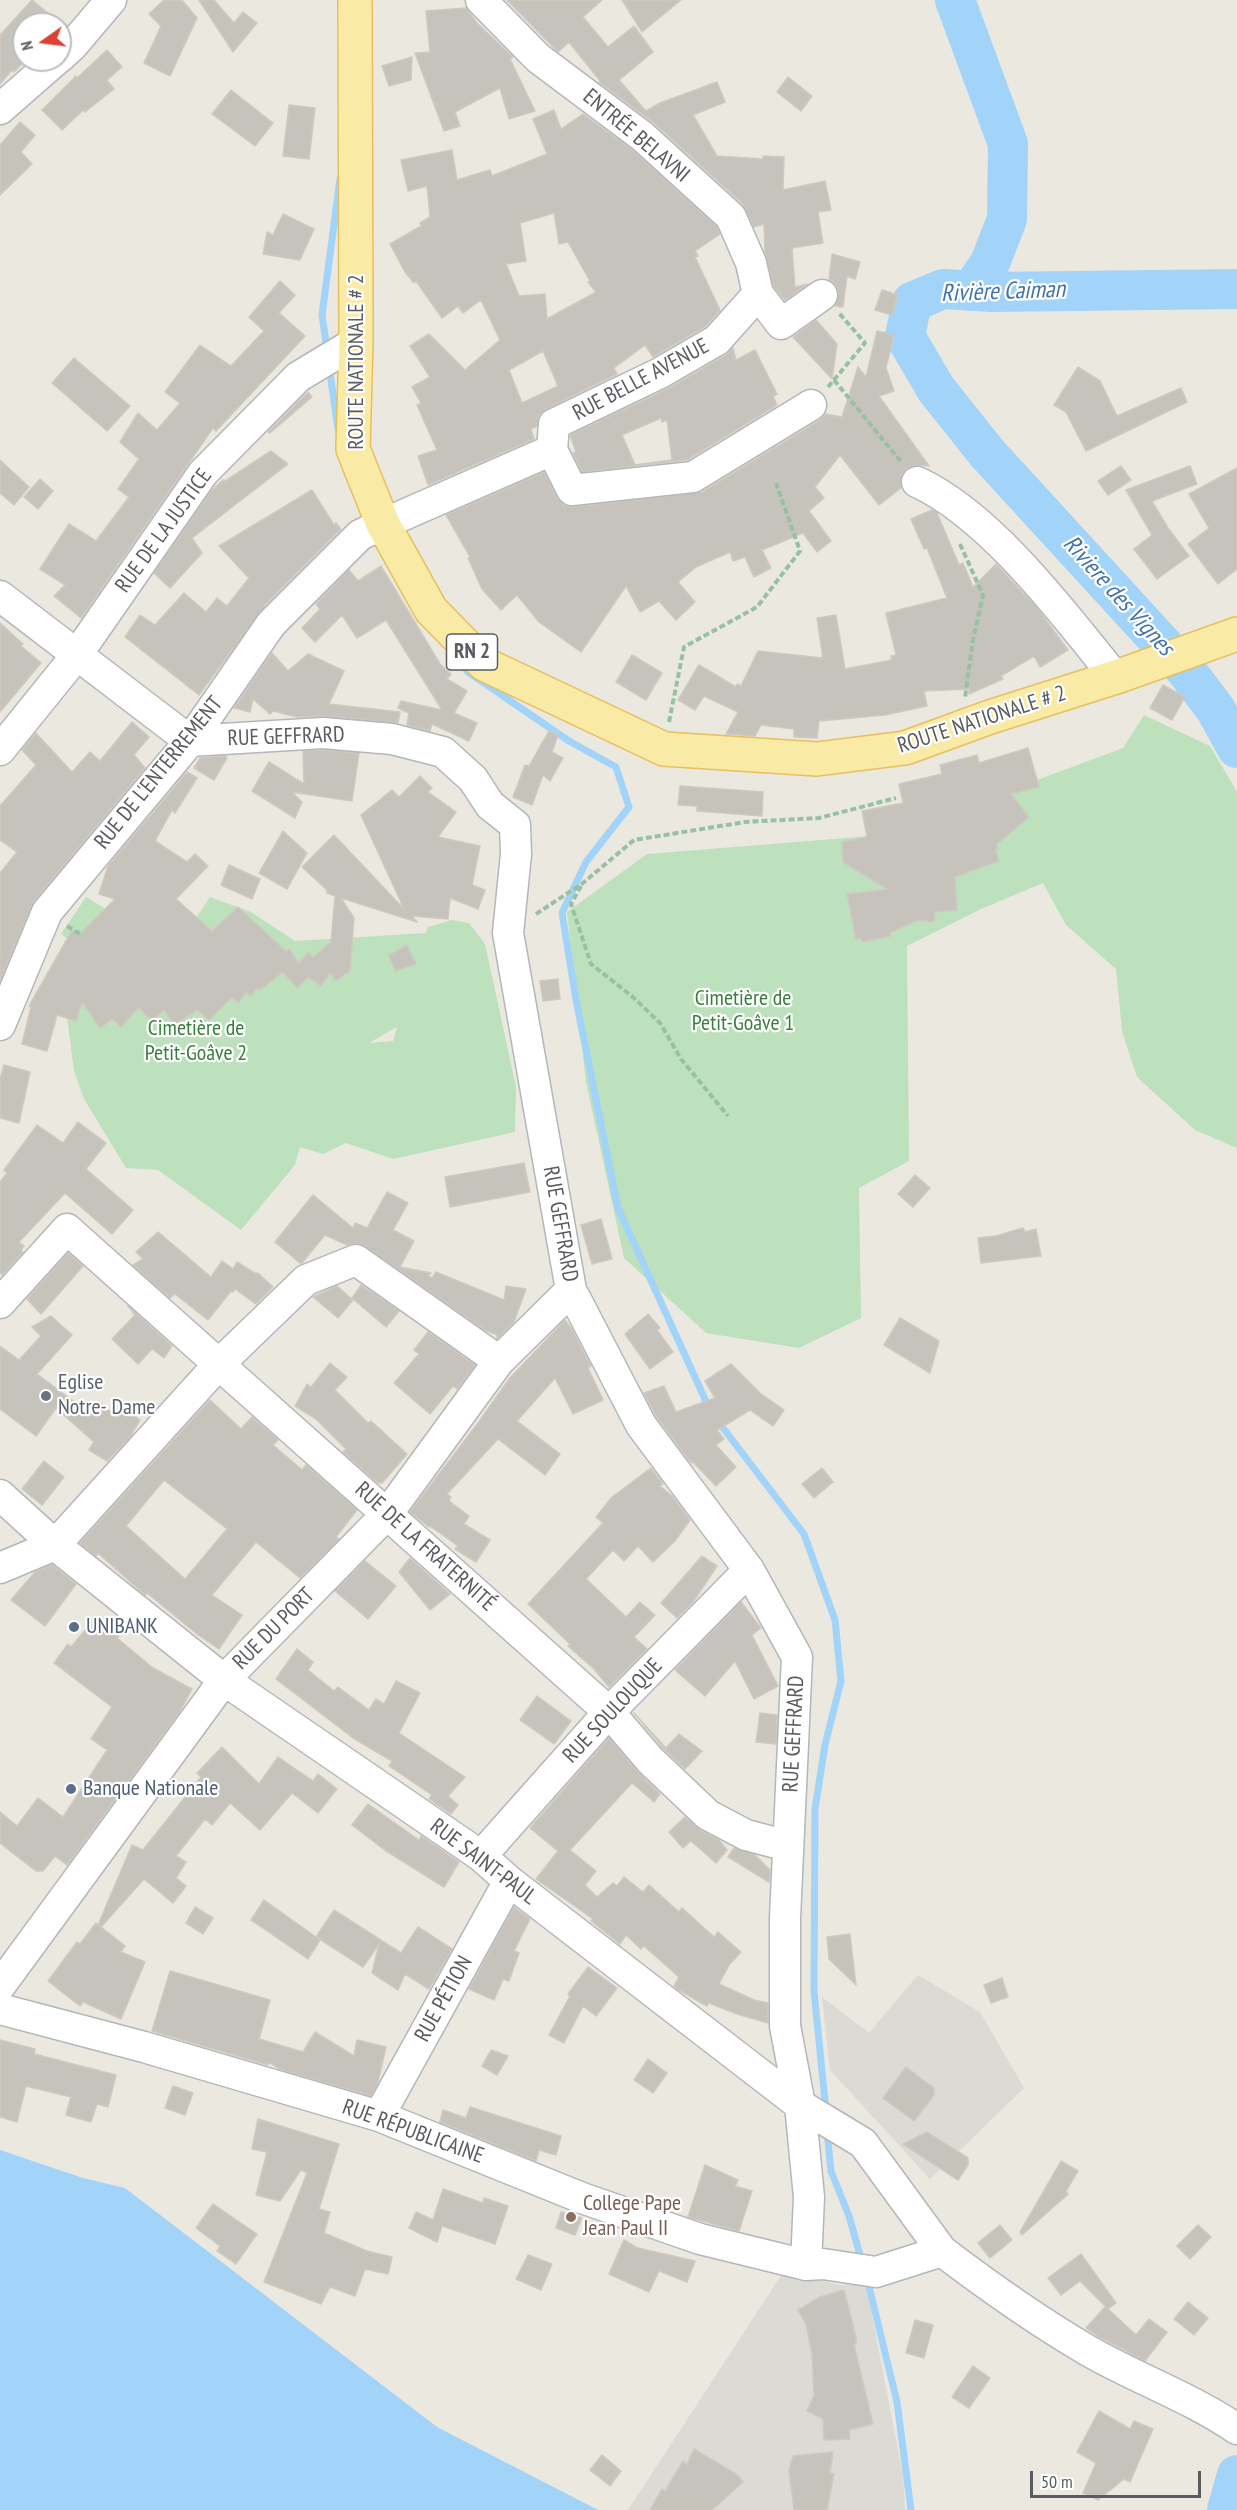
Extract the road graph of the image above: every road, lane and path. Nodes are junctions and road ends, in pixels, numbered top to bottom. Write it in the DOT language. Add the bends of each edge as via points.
graph roads {
  1 [pos="111,0"];
  2 [pos="355,0"];
  3 [pos="481,0"];
  4 [pos="72,46"];
  5 [pos="43,72"];
  6 [pos="0,110"];
  7 [pos="758,294"];
  8 [pos="822,295"];
  9 [pos="356,342"];
  10 [pos="834,380"];
  11 [pos="811,405"];
  12 [pos="552,450"];
  13 [pos="917,482"];
  14 [pos="776,483"];
  15 [pos="372,530"];
  16 [pos="956,536"];
  17 [pos="0,596"];
  18 [pos="1235,634"];
  19 [pos="76,656"];
  20 [pos="1119,676"];
  21 [pos="972,724"];
  22 [pos="190,741"];
  23 [pos="664,749"];
  24 [pos="0,750"];
  25 [pos="896,798"];
  26 [pos="583,883"];
  27 [pos="508,933"];
  28 [pos="0,1025"];
  29 [pos="728,1116"];
  30 [pos="571,1290"];
  31 [pos="0,1303"];
  32 [pos="499,1362"];
  33 [pos="218,1365"];
  34 [pos="0,1495"];
  35 [pos="388,1513"];
  36 [pos="55,1545"];
  37 [pos="0,1568"];
  38 [pos="749,1570"];
  39 [pos="224,1680"];
  40 [pos="609,1712"];
  41 [pos="789,1846"];
  42 [pos="481,1856"];
  43 [pos="509,1881"];
  44 [pos="0,1986"];
  45 [pos="0,2009"];
  46 [pos="800,2105"];
  47 [pos="379,2116"];
  48 [pos="942,2251"];
  49 [pos="814,2264"];
  50 [pos="1227,2422"];
  1 -- 4 [label="street"];
  2 -- 9 [label="main road, ROUTE NATIONALE # 2 / RN 2"];
  3 -- 7 [label="street, ENTRÉE BELAVNI" via="538,58 642,136 731,218 751,263"];
  5 -- 6 [label="street"];
  7 -- 8 [label="street" via="781,324"];
  7 -- 12 [label="street, RUE BELLE AVENUE" via="717,340 660,373 554,424"];
  8 -- 10 [label="path" via="865,343"];
  9 -- 15 [label="main road, ROUTE NATIONALE # 2 / RN 2" via="353,449"];
  9 -- 19 [label="street, RUE DE LA JUSTICE" via="298,377 203,473"];
  10 -- 11 [label="path"];
  10 -- 13 [label="path"];
  11 -- 12 [label="street" via="693,477 572,490"];
  12 -- 15 [label="street"];
  13 -- 20 [label="street" via="937,492 982,527"];
  14 -- 23 [label="path" via="800,551 757,607 684,647"];
  15 -- 22 [label="street, RUE DE L'ENTERREMENT" via="271,624"];
  15 -- 23 [label="main road, ROUTE NATIONALE # 2 / RN 2" via="431,610 484,664"];
  16 -- 21 [label="path" via="983,595 972,640 964,707"];
  17 -- 19 [label="street"];
  18 -- 20 [label="main road, RN 2"];
  19 -- 22 [label="street"];
  19 -- 24 [label="street, RUE DE LA JUSTICE"];
  20 -- 21 [label="main road, ROUTE NATIONALE # 2 / RN 2"];
  21 -- 23 [label="main road, ROUTE NATIONALE # 2 / RN 2" via="905,748 817,759"];
  22 -- 27 [label="street, RUE GEFFRARD" via="323,732 392,739 443,752 473,779 490,805 515,825"];
  22 -- 28 [label="street, RUE DE L'ENTERREMENT" via="47,912"];
  25 -- 26 [label="path" via="819,818 745,822 634,840"];
  26 -- 27 [label="path"];
  26 -- 29 [label="path" via="571,904 591,964 660,1023 681,1059"];
  27 -- 30 [label="street, RUE GEFFRARD"];
  30 -- 32 [label="street, RUE DU PORT"];
  30 -- 38 [label="street, RUE GEFFRARD" via="641,1425"];
  31 -- 33 [label="street, RUE DE LA FRATERNITÉ" via="67,1230"];
  32 -- 33 [label="street" via="356,1260 306,1280"];
  32 -- 35 [label="street, RUE DU PORT"];
  33 -- 35 [label="street, RUE DE LA FRATERNITÉ"];
  33 -- 36 [label="street"];
  34 -- 36 [label="street, RUE SAINT-PAUL"];
  35 -- 39 [label="street, RUE DU PORT"];
  35 -- 40 [label="street, RUE DE LA FRATERNITÉ"];
  36 -- 37 [label="street"];
  36 -- 39 [label="street, RUE SAINT-PAUL"];
  38 -- 40 [label="street, RUE SOULOUQUE"];
  38 -- 41 [label="street, RUE GEFFRARD" via="797,1657"];
  39 -- 42 [label="street, RUE SAINT-PAUL"];
  39 -- 44 [label="street, RUE DU PORT"];
  40 -- 41 [label="street, RUE DE LA FRATERNITÉ" via="650,1760 708,1815 746,1835"];
  40 -- 42 [label="street, RUE SOULOUQUE"];
  41 -- 46 [label="street, RUE GEFFRARD" via="784,2026"];
  42 -- 43 [label="street, RUE SAINT-PAUL"];
  43 -- 46 [label="street, RUE SAINT-PAUL"];
  43 -- 47 [label="street, RUE PÉTION"];
  45 -- 47 [label="street, RUE RÉPUBLICAINE"];
  46 -- 48 [label="street, RUE SAINT-PAUL" via="863,2143"];
  46 -- 49 [label="street, RUE GEFFRARD"];
  47 -- 49 [label="street, RUE RÉPUBLICAINE" via="593,2202 700,2239"];
  48 -- 49 [label="street, RUE RÉPUBLICAINE" via="876,2272"];
  48 -- 50 [label="street, RUE SAINT-PAUL" via="989,2287 1087,2350"];
}
